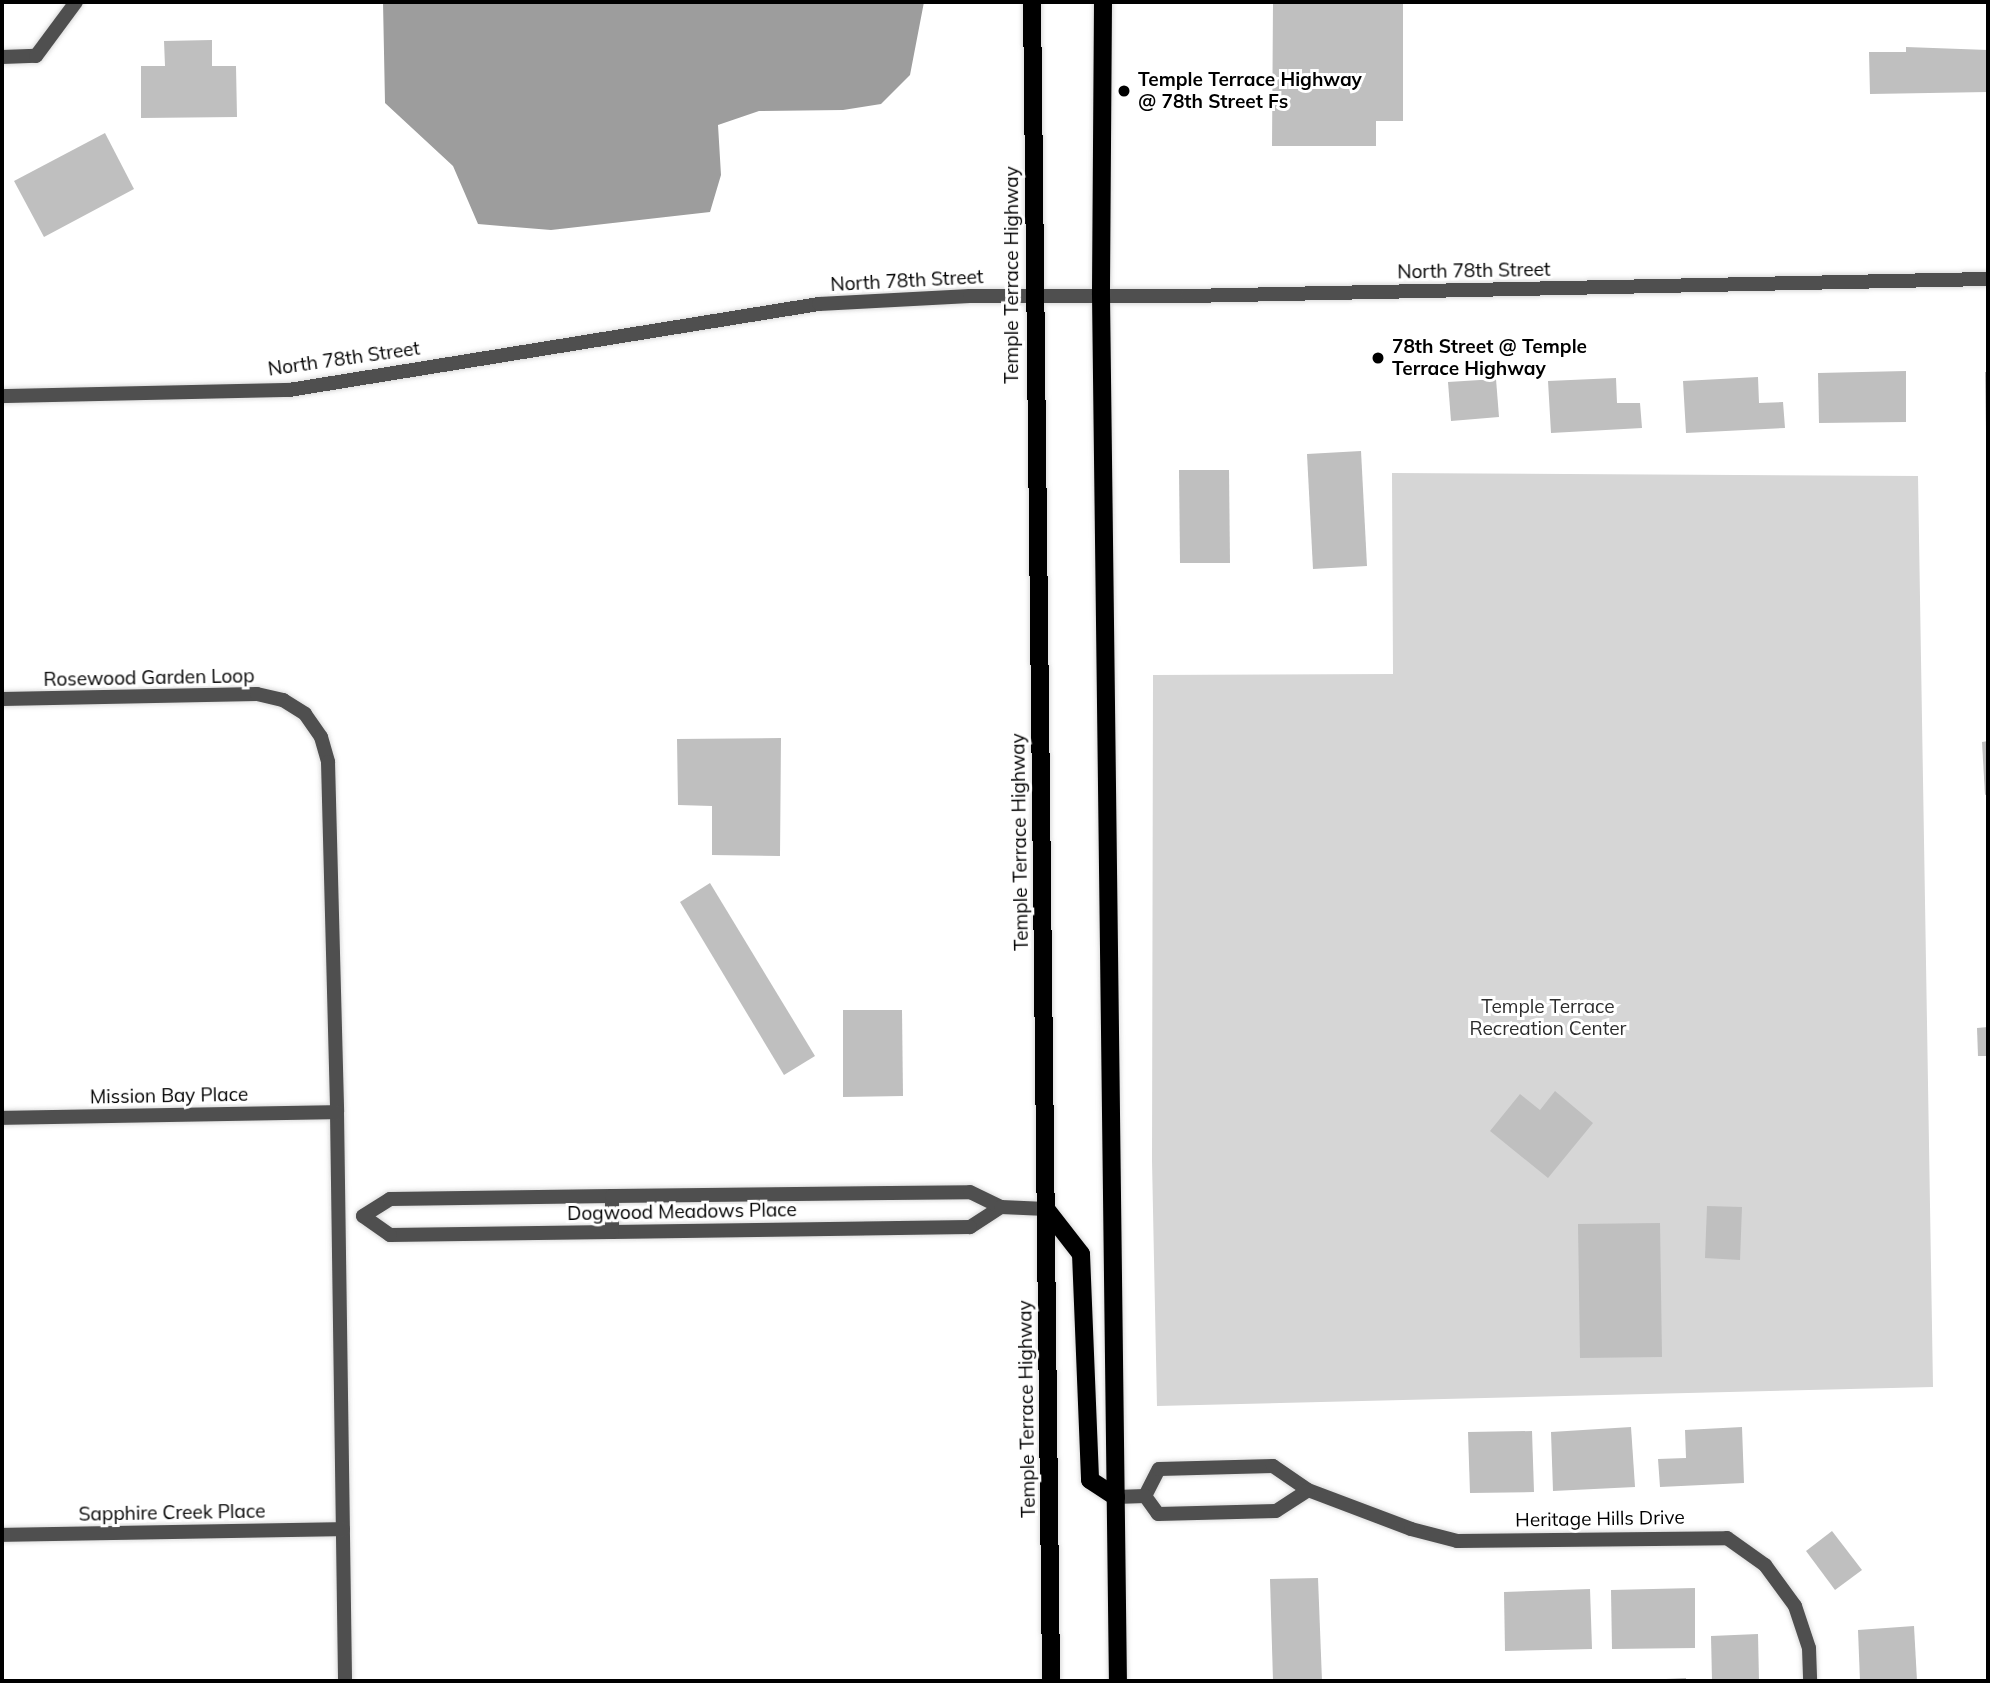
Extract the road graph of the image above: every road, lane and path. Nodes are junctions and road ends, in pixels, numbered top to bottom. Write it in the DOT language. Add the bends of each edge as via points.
graph roads {
  1 [pos="76,2"];
  2 [pos="1032,2"];
  3 [pos="1103,2"];
  4 [pos="2,57"];
  5 [pos="1988,279"];
  6 [pos="1101,295"];
  7 [pos="1033,296"];
  8 [pos="2,396"];
  9 [pos="2,699"];
  10 [pos="337,1112"];
  11 [pos="2,1118"];
  12 [pos="612,1196"];
  13 [pos="1001,1207"];
  14 [pos="1046,1209"];
  15 [pos="363,1216"];
  16 [pos="339,1217"];
  17 [pos="612,1232"];
  18 [pos="1308,1490"];
  19 [pos="1145,1496"];
  20 [pos="1116,1497"];
  21 [pos="343,1529"];
  22 [pos="2,1535"];
  23 [pos="345,1681"];
  24 [pos="1051,1681"];
  25 [pos="1118,1681"];
  26 [pos="1810,1681"];
  1 -- 4 [label="street" via="36,56"];
  2 -- 7 [label="main road, Temple Terrace Highway"];
  3 -- 6 [label="main road"];
  5 -- 6 [label="street, North 78th Street"];
  6 -- 7 [label="street, North 78th Street"];
  6 -- 20 [label="main road"];
  7 -- 8 [label="street, North 78th Street" via="819,304 289,390"];
  7 -- 14 [label="main road, Temple Terrace Highway"];
  9 -- 10 [label="street, Rosewood Garden Loop" via="257,694 283,699 305,714 321,737 328,762"];
  10 -- 11 [label="street, Mission Bay Place"];
  10 -- 16 [label="street"];
  12 -- 13 [label="street, Dogwood Meadows Place" via="970,1192"];
  12 -- 15 [label="street, Dogwood Meadows Place" via="390,1199"];
  12 -- 17 [label="street"];
  13 -- 14 [label="street, Dogwood Meadows Place"];
  13 -- 17 [label="street, Dogwood Meadows Place" via="970,1227"];
  14 -- 20 [label="main road" via="1082,1254 1090,1480"];
  14 -- 24 [label="main road, Temple Terrace Highway"];
  15 -- 16 [label="street, Dogwood Meadows Place"];
  15 -- 17 [label="street, Dogwood Meadows Place" via="390,1235"];
  16 -- 21 [label="street"];
  18 -- 19 [label="street" via="1276,1511 1158,1514"];
  18 -- 19 [label="street, Heritage Hills Drive" via="1273,1466 1159,1469"];
  18 -- 26 [label="street, Heritage Hills Drive" via="1411,1529 1457,1541 1727,1538 1765,1566 1795,1606 1809,1648"];
  19 -- 20 [label="street"];
  20 -- 25 [label="main road"];
  21 -- 22 [label="street, Sapphire Creek Place"];
  21 -- 23 [label="street"];
}
